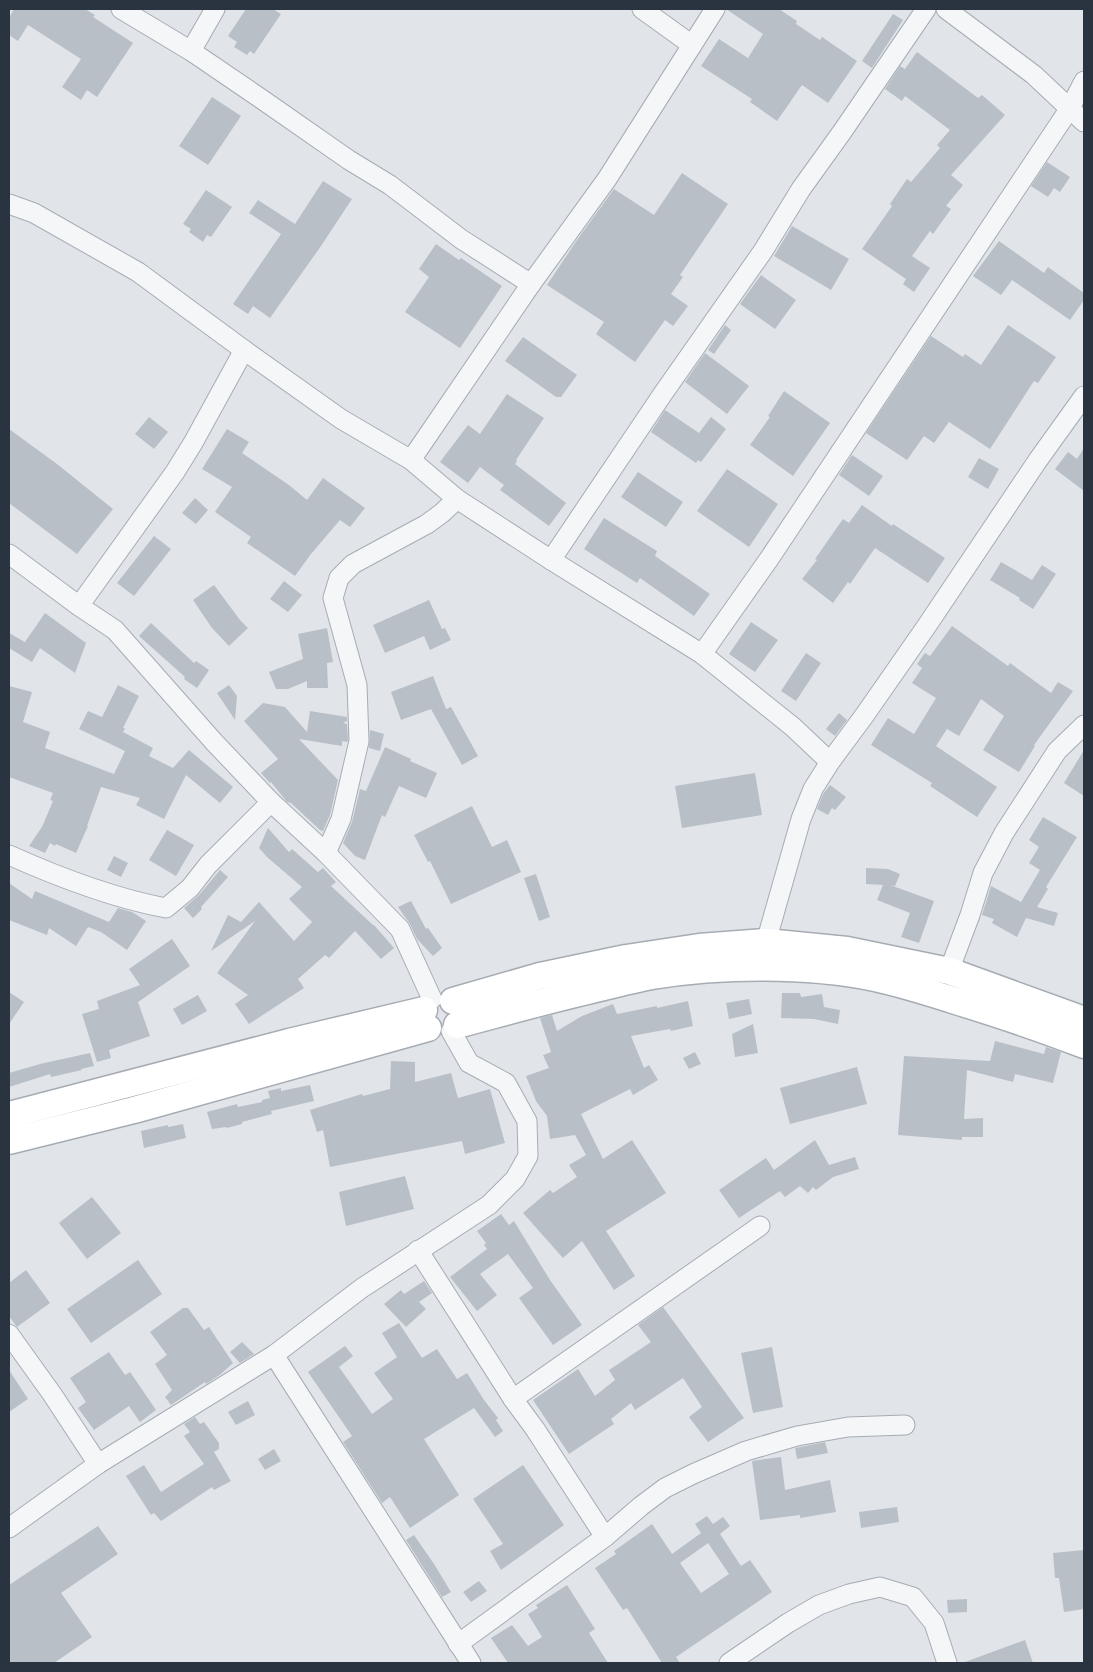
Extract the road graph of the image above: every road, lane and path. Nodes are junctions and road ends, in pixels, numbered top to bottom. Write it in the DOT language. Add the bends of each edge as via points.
graph roads {
  1 [pos="122,9"];
  2 [pos="215,9"];
  3 [pos="642,9"];
  4 [pos="715,9"];
  5 [pos="926,9"];
  6 [pos="946,9"];
  7 [pos="692,45"];
  8 [pos="191,51"];
  9 [pos="1084,81"];
  10 [pos="1070,108"];
  11 [pos="1084,122"];
  12 [pos="9,204"];
  13 [pos="532,284"];
  14 [pos="244,350"];
  15 [pos="1084,396"];
  16 [pos="411,460"];
  17 [pos="457,499"];
  18 [pos="9,554"];
  19 [pos="551,560"];
  20 [pos="79,606"];
  21 [pos="702,654"];
  22 [pos="1084,725"];
  23 [pos="830,762"];
  24 [pos="271,802"];
  25 [pos="326,853"];
  26 [pos="9,854"];
  27 [pos="766,942"];
  28 [pos="949,971"];
  29 [pos="441,1015"];
  30 [pos="1084,1020"];
  31 [pos="1084,1045"];
  32 [pos="9,1115"];
  33 [pos="9,1141"];
  34 [pos="760,1226"];
  35 [pos="418,1250"];
  36 [pos="9,1334"];
  37 [pos="274,1355"];
  38 [pos="513,1400"];
  39 [pos="905,1425"];
  40 [pos="98,1464"];
  41 [pos="9,1528"];
  42 [pos="606,1537"];
  43 [pos="458,1644"];
  44 [pos="470,1663"];
  45 [pos="730,1663"];
  46 [pos="947,1663"];
  1 -- 8 [label="street"];
  2 -- 8 [label="street"];
  3 -- 7 [label="street"];
  4 -- 7 [label="street"];
  5 -- 19 [label="street" via="800,189 763,251"];
  6 -- 10 [label="street" via="1034,76"];
  7 -- 13 [label="street" via="607,179"];
  8 -- 13 [label="street" via="390,185 461,239"];
  9 -- 10 [label="street"];
  10 -- 11 [label="street"];
  10 -- 21 [label="street"];
  12 -- 14 [label="street" via="34,213 138,272"];
  13 -- 16 [label="street"];
  14 -- 16 [label="street" via="341,420"];
  14 -- 20 [label="street" via="175,472"];
  15 -- 23 [label="street"];
  16 -- 17 [label="street"];
  17 -- 19 [label="street"];
  17 -- 25 [label="street" via="427,524 353,564 339,578 333,598 356,685 358,741 341,819"];
  18 -- 20 [label="street"];
  19 -- 21 [label="street"];
  20 -- 24 [label="street" via="115,630"];
  21 -- 23 [label="street" via="793,727"];
  22 -- 28 [label="street" via="1057,751 1004,833 983,873"];
  23 -- 27 [label="street" via="813,789 801,819"];
  24 -- 25 [label="street"];
  24 -- 26 [label="street" via="208,865 190,888 166,908 144,904 46,871"];
  25 -- 29 [label="street" via="400,929"];
  27 -- 28 [label="main road" via="847,950"];
  27 -- 29 [label="main road" via="699,947 540,976"];
  28 -- 30 [label="main road"];
  29 -- 31 [label="main road" via="693,970 787,969 876,978 986,1010"];
  29 -- 32 [label="main road" via="289,1042"];
  29 -- 33 [label="main road" via="134,1110"];
  29 -- 35 [label="street" via="469,1063 506,1083 527,1121 528,1156 515,1179 489,1205"];
  34 -- 38 [label="street"];
  35 -- 37 [label="street"];
  35 -- 38 [label="street"];
  36 -- 40 [label="street"];
  37 -- 40 [label="street"];
  37 -- 43 [label="street"];
  38 -- 42 [label="street"];
  39 -- 42 [label="street" via="848,1427 797,1436 746,1451 665,1488"];
  40 -- 41 [label="street"];
  42 -- 43 [label="street"];
  43 -- 44 [label="street"];
  45 -- 46 [label="street" via="819,1605 880,1587 913,1598 934,1623"];
}
